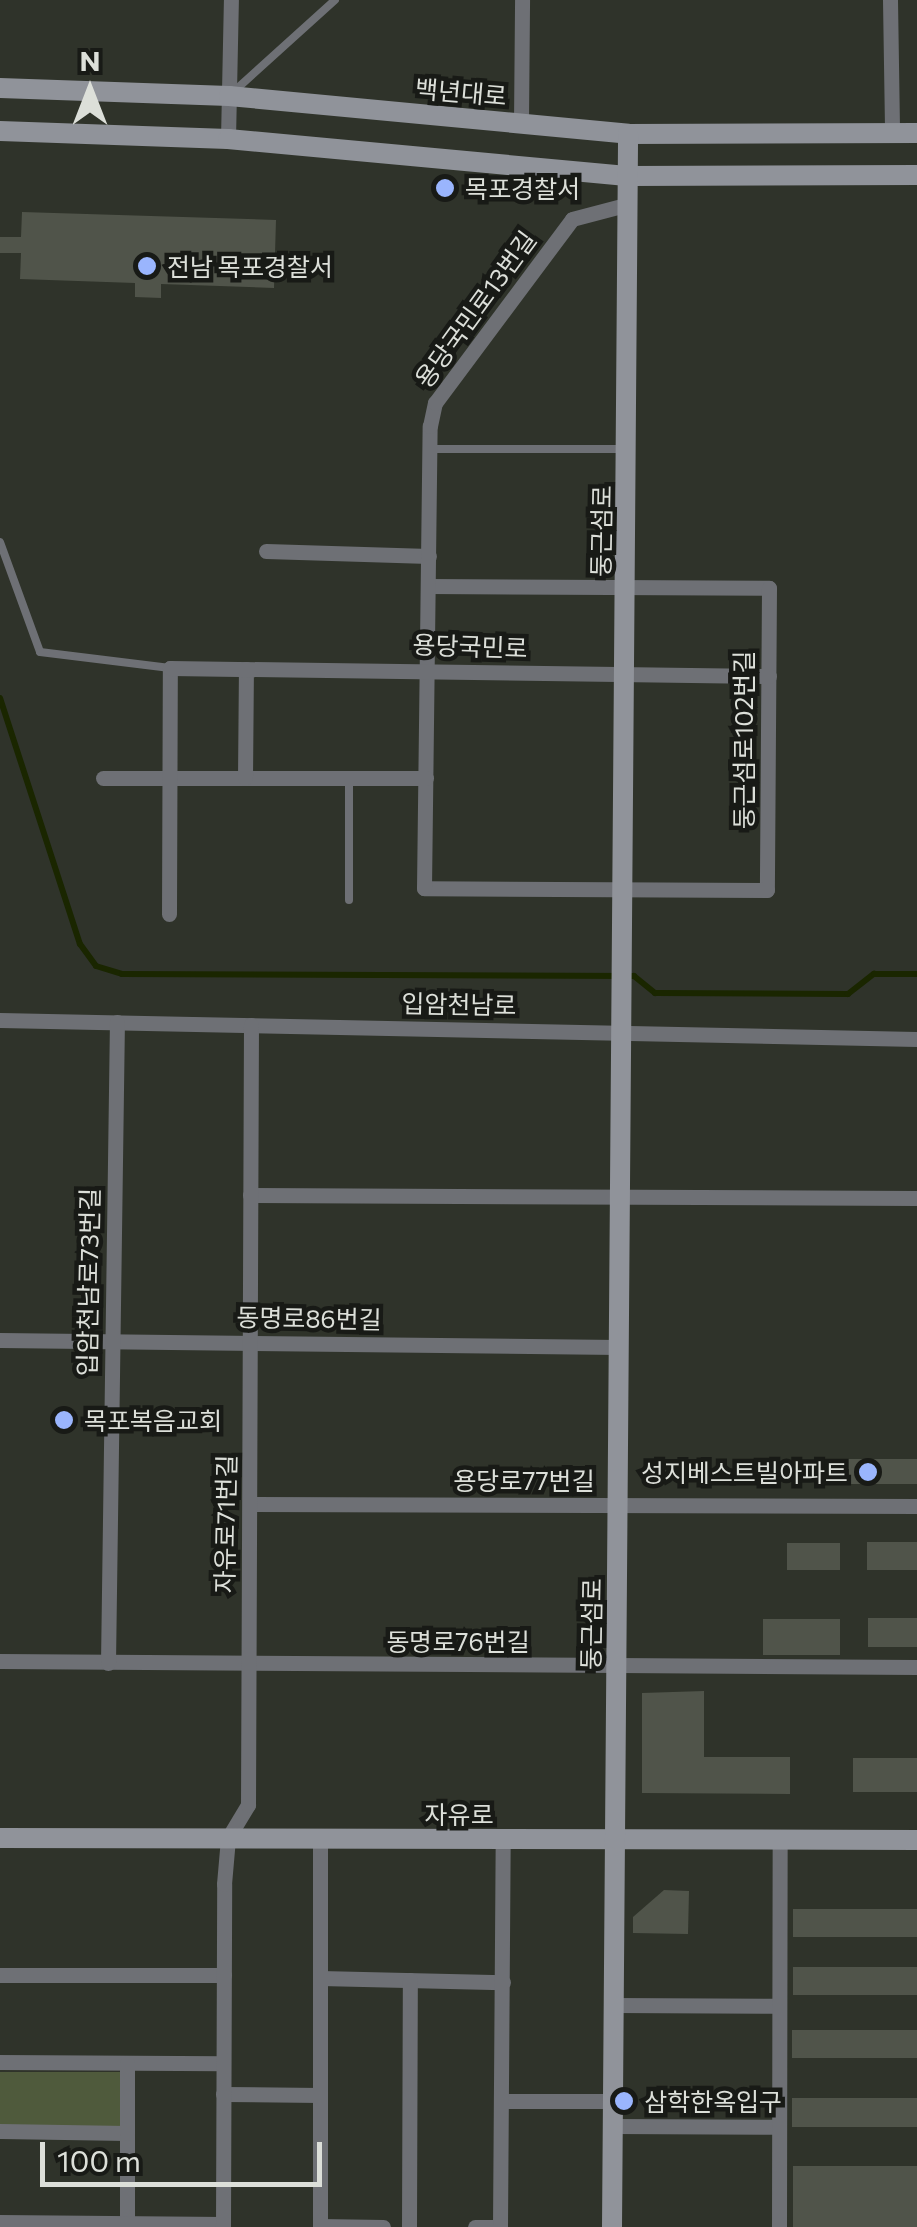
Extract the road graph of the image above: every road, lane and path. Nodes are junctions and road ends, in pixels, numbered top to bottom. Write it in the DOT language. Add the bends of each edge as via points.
graph roads {
  1 [pos="231,0"];
  2 [pos="335,0"];
  3 [pos="522,0"];
  4 [pos="890,0"];
  5 [pos="0,88"];
  6 [pos="229,96"];
  7 [pos="521,122"];
  8 [pos="0,131"];
  9 [pos="892,133"];
  10 [pos="917,133"];
  11 [pos="628,134"];
  12 [pos="228,139"];
  13 [pos="917,175"];
  14 [pos="629,176"];
  15 [pos="629,204"];
  16 [pos="430,449"];
  17 [pos="626,449"];
  18 [pos="0,542"];
  19 [pos="266,551"];
  20 [pos="429,556"];
  21 [pos="428,586"];
  22 [pos="625,588"];
  23 [pos="170,668"];
  24 [pos="246,669"];
  25 [pos="427,672"];
  26 [pos="624,674"];
  27 [pos="769,676"];
  28 [pos="103,778"];
  29 [pos="170,778"];
  30 [pos="245,778"];
  31 [pos="349,778"];
  32 [pos="426,778"];
  33 [pos="622,889"];
  34 [pos="349,900"];
  35 [pos="168,914"];
  36 [pos="0,1020"];
  37 [pos="117,1022"];
  38 [pos="251,1024"];
  39 [pos="620,1027"];
  40 [pos="917,1038"];
  41 [pos="250,1195"];
  42 [pos="618,1196"];
  43 [pos="917,1198"];
  44 [pos="0,1340"];
  45 [pos="112,1342"];
  46 [pos="251,1343"];
  47 [pos="618,1346"];
  48 [pos="250,1504"];
  49 [pos="617,1506"];
  50 [pos="917,1506"];
  51 [pos="0,1661"];
  52 [pos="108,1662"];
  53 [pos="615,1665"];
  54 [pos="248,1666"];
  55 [pos="917,1666"];
  56 [pos="0,1838"];
  57 [pos="228,1838"];
  58 [pos="320,1838"];
  59 [pos="503,1839"];
  60 [pos="614,1839"];
  61 [pos="780,1840"];
  62 [pos="917,1840"];
  63 [pos="0,1975"];
  64 [pos="224,1975"];
  65 [pos="320,1978"];
  66 [pos="410,1980"];
  67 [pos="503,1982"];
  68 [pos="613,2005"];
  69 [pos="779,2006"];
  70 [pos="0,2062"];
  71 [pos="127,2063"];
  72 [pos="224,2063"];
  73 [pos="224,2094"];
  74 [pos="320,2096"];
  75 [pos="502,2102"];
  76 [pos="613,2102"];
  77 [pos="612,2126"];
  78 [pos="778,2127"];
  79 [pos="0,2132"];
  80 [pos="127,2133"];
  81 [pos="4,2224"];
  82 [pos="127,2224"];
  83 [pos="223,2226"];
  84 [pos="320,2226"];
  85 [pos="383,2227"];
  86 [pos="409,2227"];
  87 [pos="475,2227"];
  88 [pos="500,2227"];
  89 [pos="612,2227"];
  90 [pos="779,2227"];
  1 -- 6 [label="street"];
  2 -- 6 [label="lane" via="266,52"];
  3 -- 7 [label="street"];
  4 -- 9 [label="street"];
  5 -- 6 [label="street, 백년대로"];
  6 -- 7 [label="street, 백년대로"];
  6 -- 12 [label="street"];
  7 -- 11 [label="street, 백년대로"];
  8 -- 12 [label="street"];
  9 -- 10 [label="street, 백년대로"];
  9 -- 11 [label="street, 백년대로"];
  11 -- 14 [label="street, 둥근섬로"];
  12 -- 14 [label="street"];
  13 -- 14 [label="street"];
  14 -- 15 [label="street, 둥근섬로"];
  15 -- 16 [label="street, 용당국민로13번길" via="572,218 439,393"];
  15 -- 17 [label="street, 둥근섬로"];
  16 -- 17 [label="lane"];
  16 -- 20 [label="street, 용당국민로13번길"];
  17 -- 22 [label="street, 둥근섬로"];
  18 -- 23 [label="lane" via="40,652"];
  19 -- 20 [label="street"];
  20 -- 21 [label="street, 용당국민로13번길"];
  21 -- 22 [label="street"];
  21 -- 25 [label="street, 용당국민로13번길"];
  22 -- 26 [label="street, 둥근섬로"];
  22 -- 27 [label="street, 둥근섬로102번길" via="769,588"];
  23 -- 24 [label="street, 용당국민로"];
  23 -- 29 [label="street"];
  24 -- 25 [label="street, 용당국민로"];
  24 -- 30 [label="street"];
  25 -- 26 [label="street, 용당국민로"];
  25 -- 32 [label="street, 용당국민로13번길"];
  26 -- 27 [label="street, 용당국민로"];
  26 -- 33 [label="street, 둥근섬로"];
  27 -- 33 [label="street, 둥근섬로102번길" via="767,890"];
  28 -- 29 [label="street"];
  29 -- 30 [label="street"];
  29 -- 35 [label="street"];
  30 -- 31 [label="street"];
  31 -- 32 [label="street"];
  31 -- 34 [label="lane"];
  32 -- 33 [label="street, 용당국민로13번길" via="424,888"];
  33 -- 39 [label="street, 둥근섬로"];
  36 -- 37 [label="street, 입암천남로"];
  37 -- 38 [label="street, 입암천남로"];
  37 -- 45 [label="street, 입암천남로73번길"];
  38 -- 39 [label="street, 입암천남로"];
  38 -- 41 [label="street, 자유로71번길"];
  39 -- 40 [label="street, 입암천남로"];
  39 -- 42 [label="street, 둥근섬로"];
  41 -- 42 [label="street"];
  41 -- 46 [label="street, 자유로71번길"];
  42 -- 43 [label="street"];
  42 -- 47 [label="street, 둥근섬로"];
  44 -- 45 [label="street, 동명로86번길"];
  45 -- 46 [label="street, 동명로86번길"];
  45 -- 52 [label="street, 입암천남로73번길"];
  46 -- 47 [label="street, 동명로86번길"];
  46 -- 48 [label="street, 자유로71번길"];
  47 -- 49 [label="street, 둥근섬로"];
  48 -- 49 [label="street, 용당로77번길"];
  48 -- 54 [label="street, 자유로71번길"];
  49 -- 50 [label="street, 용당로77번길"];
  49 -- 53 [label="street, 둥근섬로"];
  51 -- 52 [label="street, 동명로76번길"];
  52 -- 54 [label="street, 동명로76번길"];
  53 -- 54 [label="street, 동명로76번길"];
  53 -- 55 [label="street, 동명로76번길"];
  53 -- 60 [label="street, 둥근섬로"];
  54 -- 57 [label="street, 자유로71번길" via="248,1804"];
  56 -- 57 [label="street, 자유로"];
  57 -- 58 [label="street, 자유로"];
  57 -- 64 [label="street"];
  58 -- 59 [label="street, 자유로"];
  58 -- 65 [label="street"];
  59 -- 60 [label="street, 자유로"];
  59 -- 67 [label="street"];
  60 -- 61 [label="street, 자유로"];
  60 -- 68 [label="street, 둥근섬로"];
  61 -- 62 [label="street, 자유로"];
  61 -- 69 [label="street"];
  63 -- 64 [label="street"];
  64 -- 72 [label="street"];
  65 -- 66 [label="street"];
  65 -- 74 [label="street"];
  66 -- 67 [label="street"];
  66 -- 86 [label="street"];
  67 -- 75 [label="street"];
  68 -- 69 [label="street"];
  68 -- 76 [label="street, 둥근섬로"];
  69 -- 78 [label="street"];
  70 -- 71 [label="street"];
  71 -- 72 [label="street"];
  71 -- 80 [label="street"];
  72 -- 73 [label="street"];
  73 -- 74 [label="street"];
  73 -- 83 [label="street"];
  74 -- 84 [label="street"];
  75 -- 76 [label="street"];
  75 -- 88 [label="street"];
  76 -- 77 [label="street, 둥근섬로"];
  77 -- 78 [label="street"];
  77 -- 89 [label="street, 둥근섬로"];
  78 -- 90 [label="street"];
  79 -- 80 [label="street"];
  80 -- 82 [label="street"];
  81 -- 82 [label="street"];
  82 -- 83 [label="street"];
  84 -- 85 [label="street"];
  87 -- 88 [label="street"];
}
